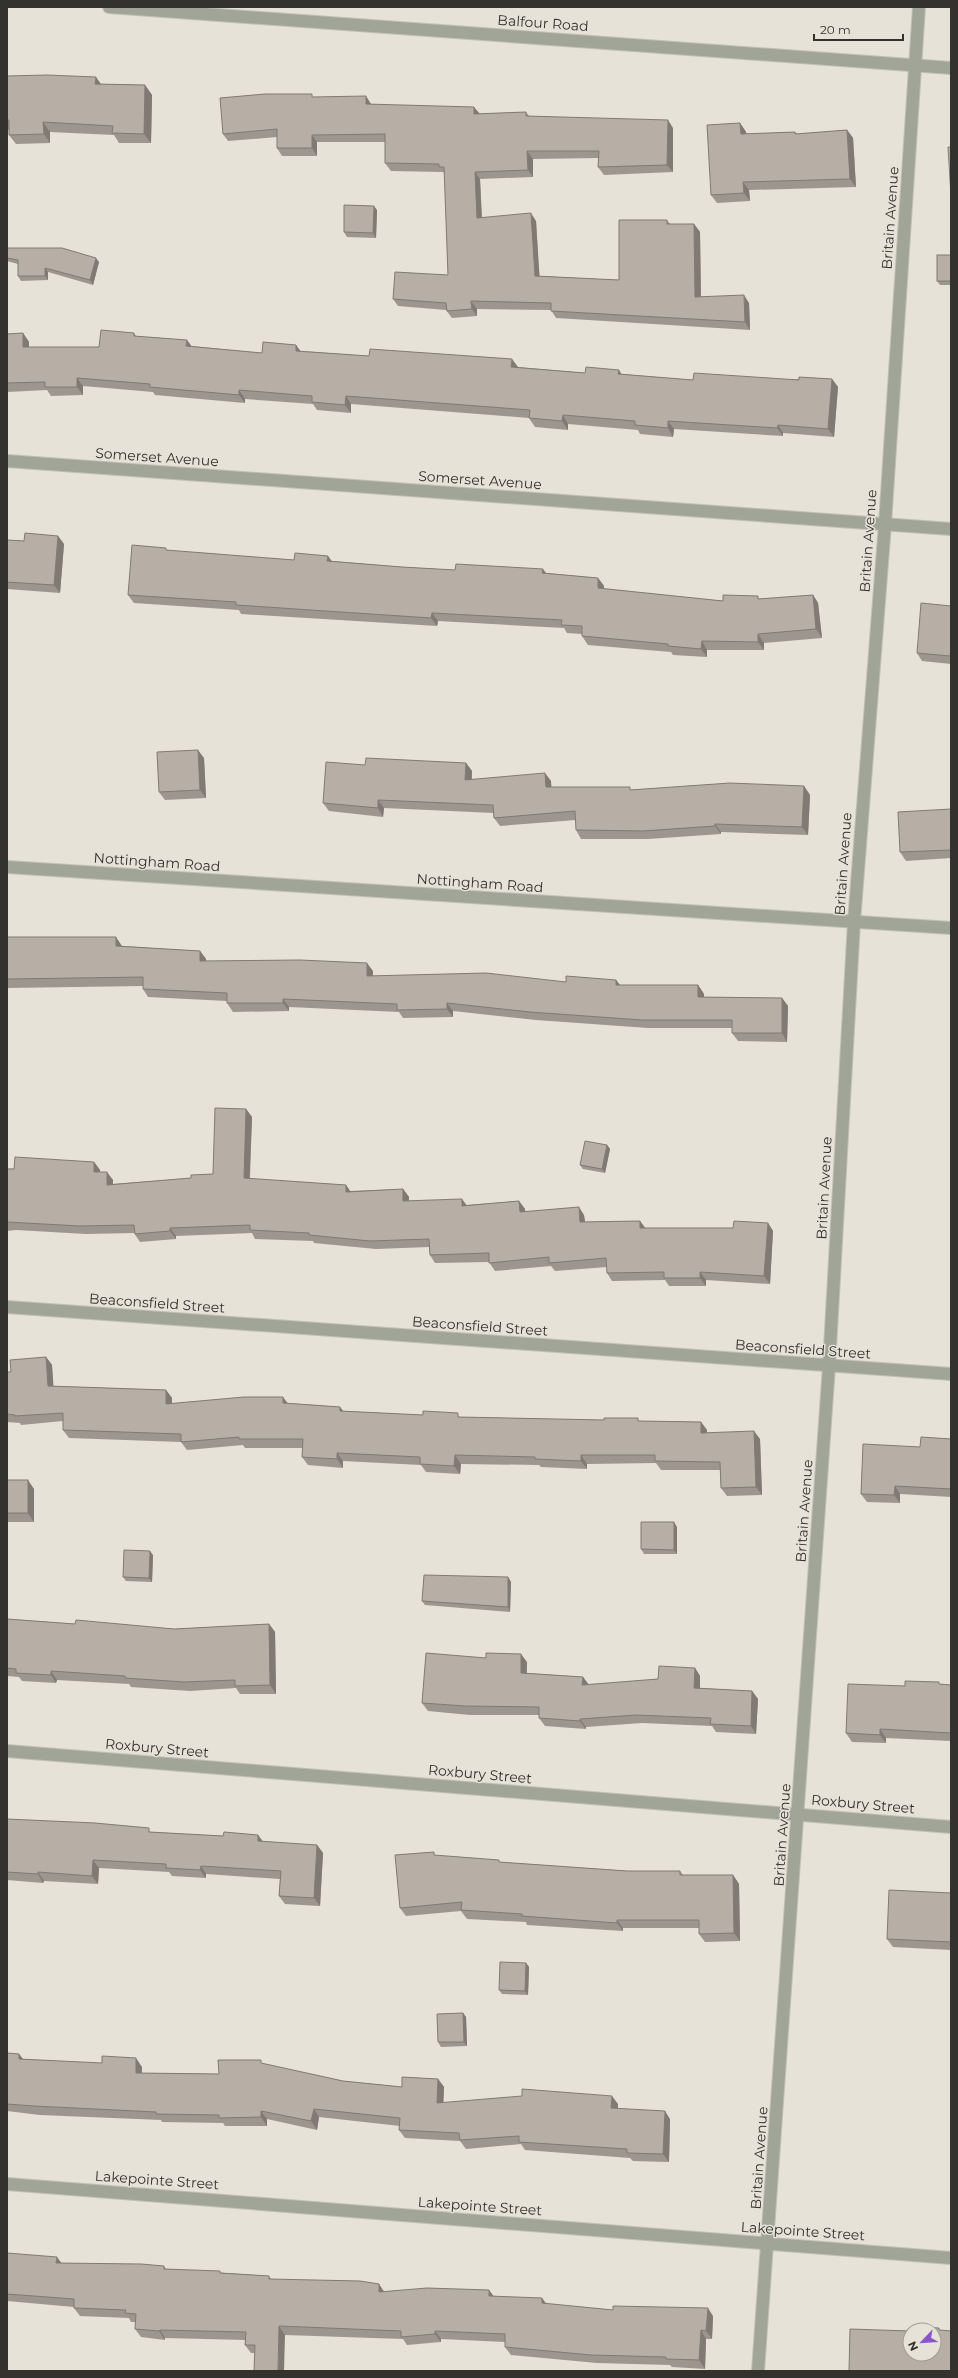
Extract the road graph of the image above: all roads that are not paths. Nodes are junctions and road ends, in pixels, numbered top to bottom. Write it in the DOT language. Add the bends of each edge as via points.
graph roads {
  1 [pos="109,7"];
  2 [pos="920,7"];
  3 [pos="916,65"];
  4 [pos="951,68"];
  5 [pos="7,462"];
  6 [pos="885,524"];
  7 [pos="951,529"];
  8 [pos="7,867"];
  9 [pos="854,922"];
  10 [pos="951,928"];
  11 [pos="7,1307"];
  12 [pos="829,1366"];
  13 [pos="951,1374"];
  14 [pos="7,1751"];
  15 [pos="799,1814"];
  16 [pos="951,1827"];
  17 [pos="7,2184"];
  18 [pos="768,2244"];
  19 [pos="951,2258"];
  20 [pos="758,2371"];
  1 -- 3 [label="street, Balfour Road"];
  2 -- 3 [label="street, Britain Avenue"];
  3 -- 4 [label="street, Balfour Road"];
  3 -- 6 [label="street, Britain Avenue"];
  5 -- 6 [label="street, Somerset Avenue"];
  6 -- 7 [label="street, Somerset Avenue"];
  6 -- 9 [label="street, Britain Avenue"];
  8 -- 9 [label="street, Nottingham Road"];
  9 -- 10 [label="street, Nottingham Road"];
  9 -- 12 [label="street, Britain Avenue"];
  11 -- 12 [label="street, Beaconsfield Street"];
  12 -- 13 [label="street, Beaconsfield Street"];
  12 -- 15 [label="street, Britain Avenue"];
  14 -- 15 [label="street, Roxbury Street"];
  15 -- 16 [label="street, Roxbury Street"];
  15 -- 18 [label="street, Britain Avenue"];
  17 -- 18 [label="street, Lakepointe Street"];
  18 -- 19 [label="street, Lakepointe Street"];
  18 -- 20 [label="street, Britain Avenue"];
}
